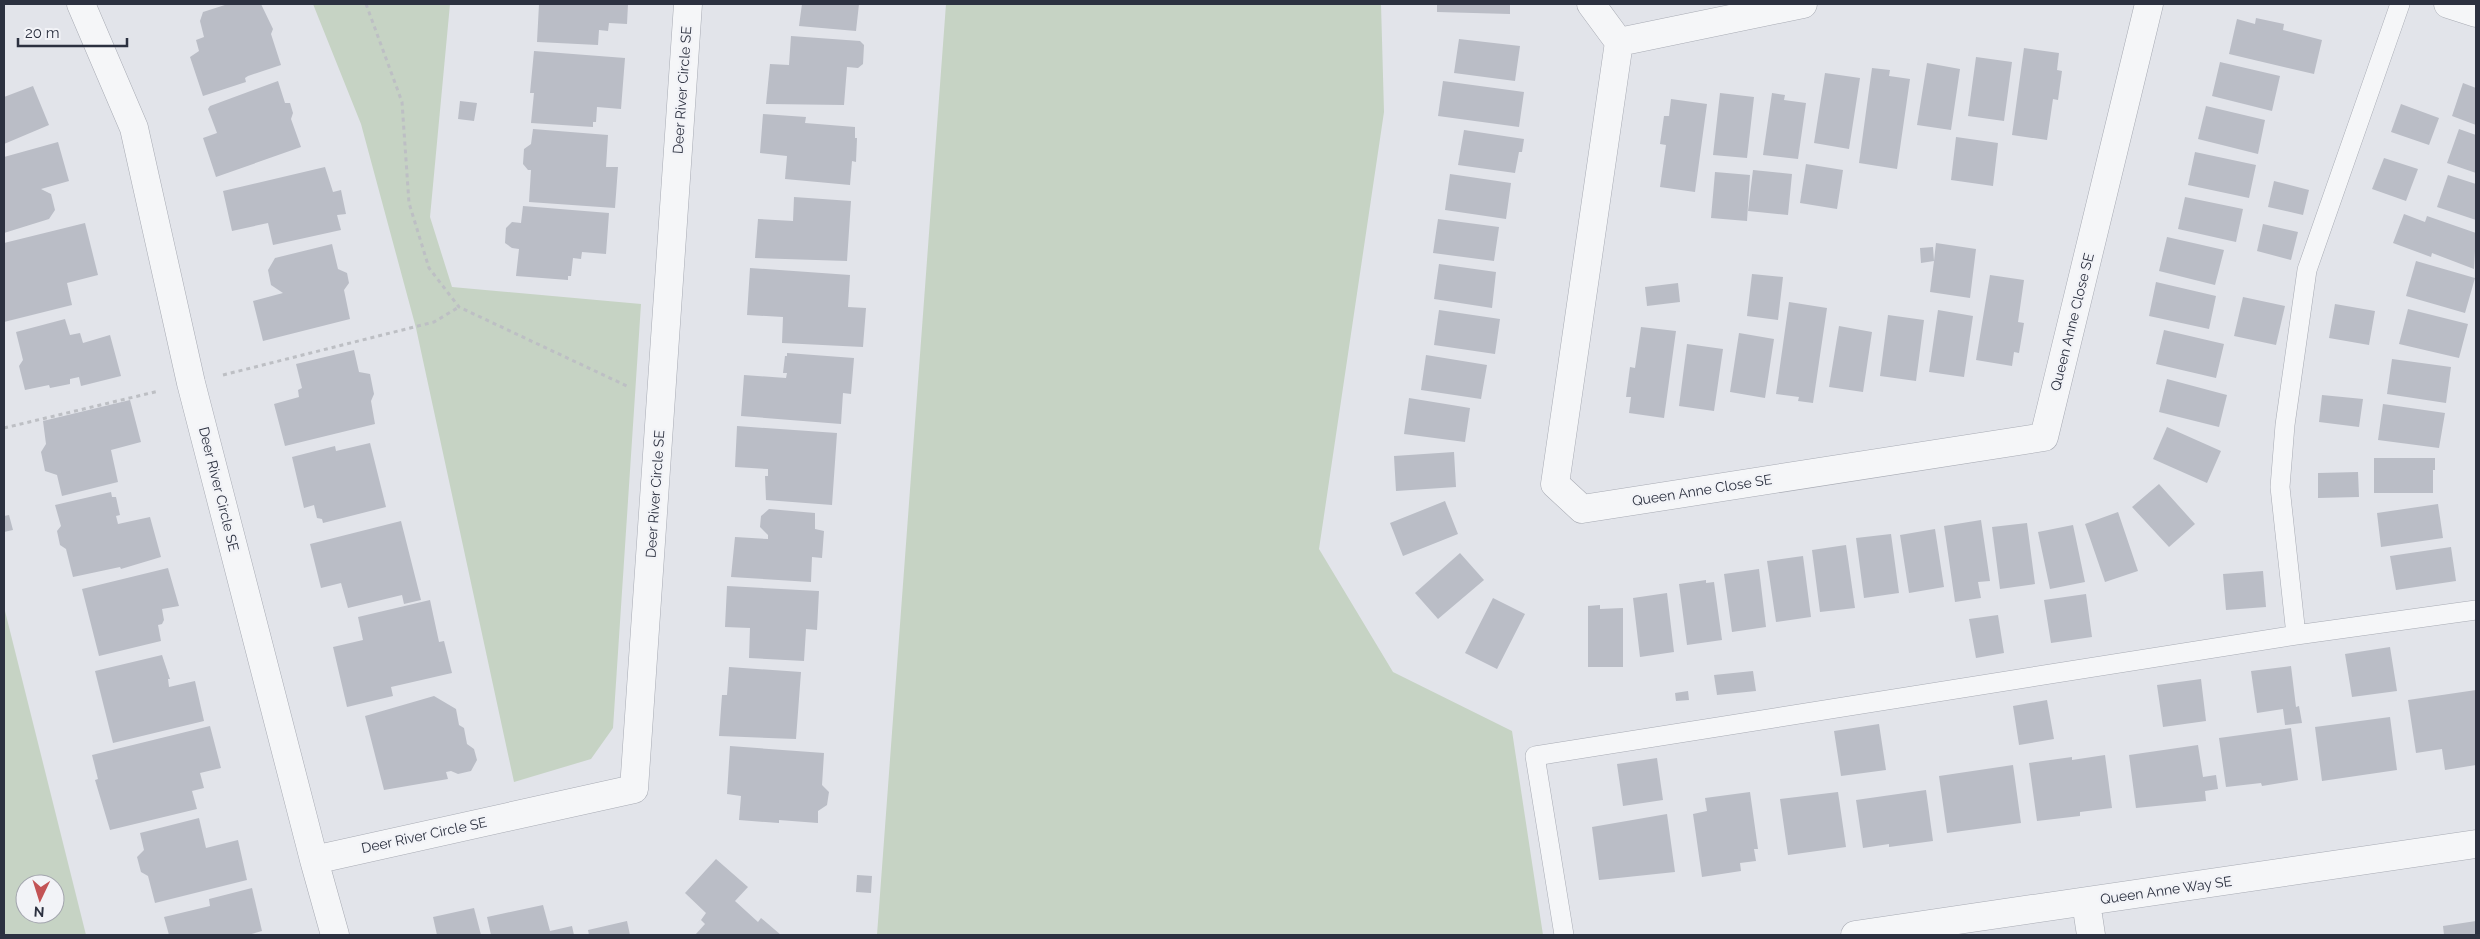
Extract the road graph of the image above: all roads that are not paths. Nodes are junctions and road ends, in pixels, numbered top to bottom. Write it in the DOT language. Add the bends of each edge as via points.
graph roads {
  1 [pos="81,4"];
  2 [pos="688,4"];
  3 [pos="1591,4"];
  4 [pos="1803,4"];
  5 [pos="2149,4"];
  6 [pos="2400,4"];
  7 [pos="2448,4"];
  8 [pos="2476,13"];
  9 [pos="1619,42"];
  10 [pos="2476,610"];
  11 [pos="2296,635"];
  12 [pos="2476,844"];
  13 [pos="314,860"];
  14 [pos="2086,902"];
  15 [pos="335,935"];
  16 [pos="1564,935"];
  17 [pos="1855,935"];
  18 [pos="2091,935"];
  1 -- 13 [label="street, Deer River Circle SE" via="134,128 191,383"];
  2 -- 13 [label="street, Deer River Circle SE" via="634,789"];
  3 -- 9 [label="street"];
  4 -- 9 [label="street"];
  5 -- 9 [label="street, Queen Anne Close SE" via="2044,437 1582,509 1555,484"];
  6 -- 11 [label="lane" via="2307,270 2285,425 2280,487"];
  7 -- 8 [label="street"];
  10 -- 11 [label="lane"];
  11 -- 16 [label="lane" via="1536,756"];
  12 -- 14 [label="street, Queen Anne Way SE"];
  13 -- 15 [label="street"];
  14 -- 17 [label="street, Queen Anne Way SE"];
  14 -- 18 [label="street"];
}
